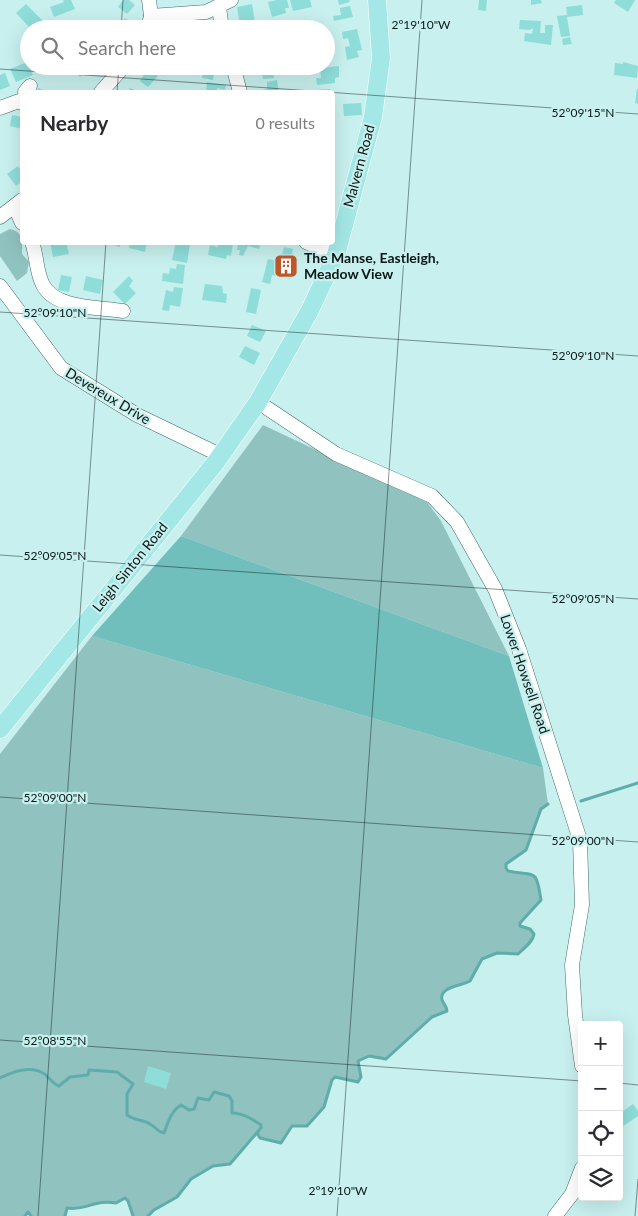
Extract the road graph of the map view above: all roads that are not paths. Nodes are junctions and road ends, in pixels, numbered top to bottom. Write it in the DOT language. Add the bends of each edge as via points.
graph roads {
  1 [pos="149,0"];
  2 [pos="377,0"];
  3 [pos="225,3"];
  4 [pos="149,20"];
  5 [pos="160,20"];
  6 [pos="223,20"];
  7 [pos="116,75"];
  8 [pos="235,75"];
  9 [pos="105,88"];
  10 [pos="239,90"];
  11 [pos="20,98"];
  12 [pos="0,108"];
  13 [pos="19,204"];
  14 [pos="0,217"];
  15 [pos="33,245"];
  16 [pos="314,245"];
  17 [pos="336,254"];
  18 [pos="0,286"];
  19 [pos="123,311"];
  20 [pos="258,402"];
  21 [pos="220,455"];
  22 [pos="0,729"];
  23 [pos="578,1037"];
  24 [pos="578,1178"];
  25 [pos="555,1216"];
  1 -- 4 [label="street"];
  2 -- 17 [label="main road, Malvern Road" via="381,58 378,84"];
  3 -- 5 [label="street" via="193,14"];
  3 -- 6 [label="street"];
  7 -- 9 [label="street"];
  8 -- 10 [label="street"];
  11 -- 12 [label="street"];
  13 -- 14 [label="street"];
  15 -- 19 [label="street" via="42,284 52,296 66,303"];
  16 -- 17 [label="street"];
  17 -- 20 [label="main road, Malvern Road" via="310,310"];
  18 -- 21 [label="street, Devereux Drive" via="61,368 137,415"];
  20 -- 21 [label="main road, Leigh Sinton Road"];
  20 -- 23 [label="street, Lower Howsell Road" via="336,454 432,496 457,522 495,589 519,649 580,840 582,905 572,966"];
  21 -- 22 [label="main road, Leigh Sinton Road"];
  24 -- 25 [label="street" via="572,1194"];
}
